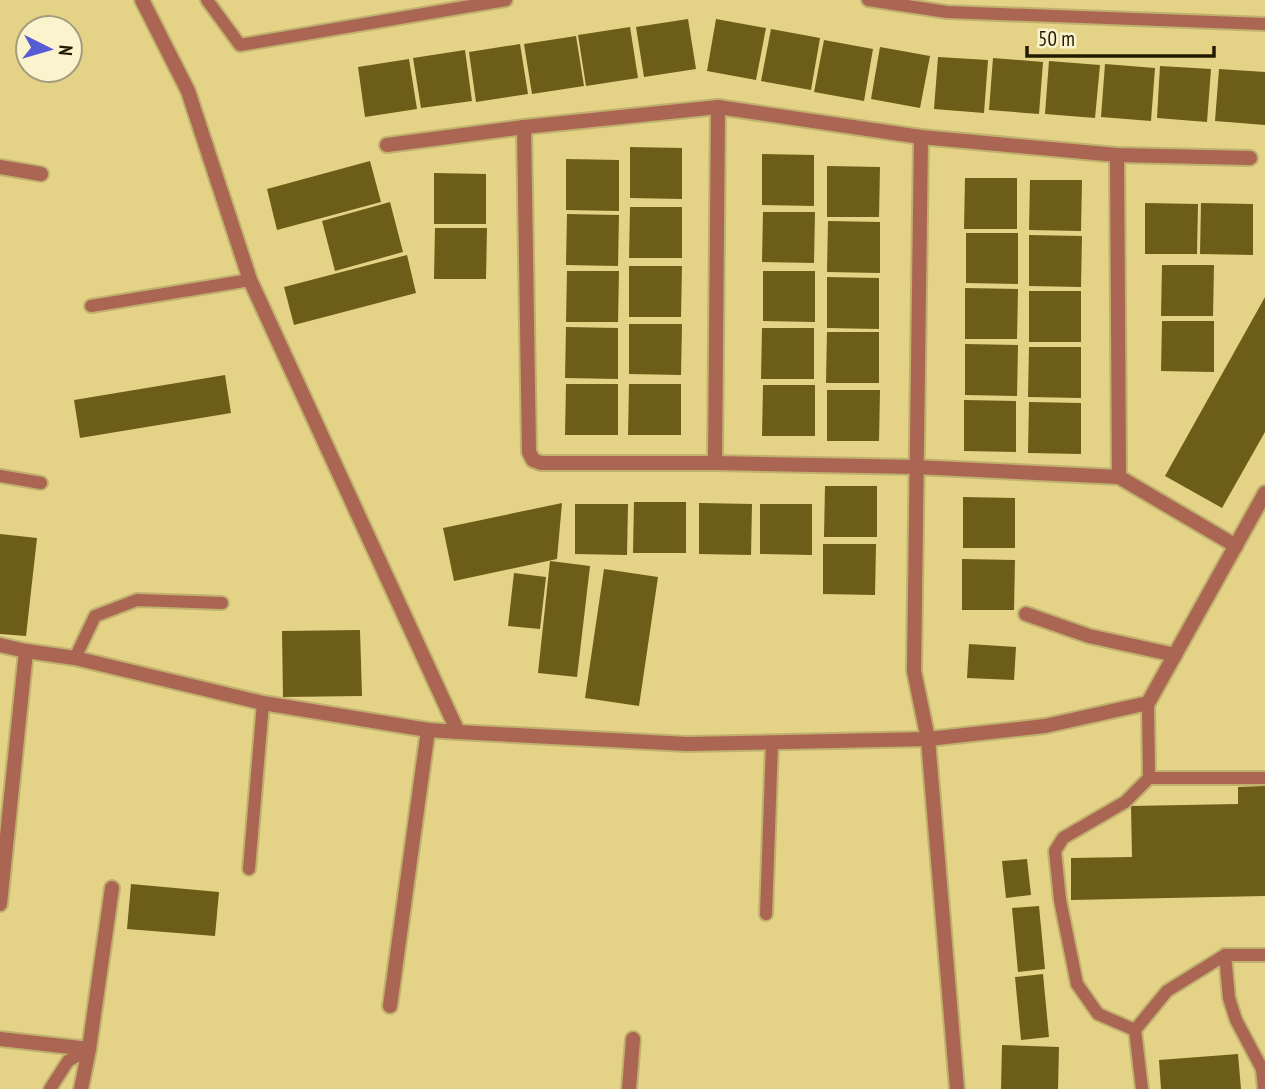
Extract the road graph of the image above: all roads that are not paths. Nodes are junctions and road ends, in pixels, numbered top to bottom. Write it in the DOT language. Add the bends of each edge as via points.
graph roads {
  1 [pos="142,0"];
  2 [pos="208,0"];
  3 [pos="506,0"];
  4 [pos="868,0"];
  5 [pos="885,1"];
  6 [pos="1265,24"];
  7 [pos="718,107"];
  8 [pos="524,127"];
  9 [pos="921,137"];
  10 [pos="387,145"];
  11 [pos="1117,155"];
  12 [pos="1250,158"];
  13 [pos="0,167"];
  14 [pos="41,174"];
  15 [pos="250,280"];
  16 [pos="91,306"];
  17 [pos="715,463"];
  18 [pos="916,467"];
  19 [pos="0,476"];
  20 [pos="1119,477"];
  21 [pos="41,483"];
  22 [pos="1265,493"];
  23 [pos="1259,512"];
  24 [pos="1236,546"];
  25 [pos="222,603"];
  26 [pos="1026,614"];
  27 [pos="0,645"];
  28 [pos="26,651"];
  29 [pos="1175,655"];
  30 [pos="75,658"];
  31 [pos="263,703"];
  32 [pos="1148,703"];
  33 [pos="428,730"];
  34 [pos="458,732"];
  35 [pos="928,739"];
  36 [pos="772,743"];
  37 [pos="1149,778"];
  38 [pos="1265,778"];
  39 [pos="249,869"];
  40 [pos="112,888"];
  41 [pos="0,904"];
  42 [pos="766,914"];
  43 [pos="1225,955"];
  44 [pos="1265,955"];
  45 [pos="390,1006"];
  46 [pos="1135,1030"];
  47 [pos="0,1039"];
  48 [pos="633,1039"];
  49 [pos="89,1049"];
  50 [pos="1264,1067"];
  51 [pos="50,1089"];
  52 [pos="81,1089"];
  53 [pos="629,1089"];
  54 [pos="957,1089"];
  55 [pos="1142,1089"];
  56 [pos="1264,1089"];
  1 -- 15 [label="street" via="188,91"];
  2 -- 3 [label="lane" via="240,45"];
  4 -- 5 [label="lane"];
  5 -- 6 [label="lane" via="947,12"];
  7 -- 8 [label="street"];
  7 -- 9 [label="street"];
  7 -- 17 [label="street"];
  8 -- 10 [label="street"];
  8 -- 17 [label="street" via="529,452 533,460"];
  9 -- 11 [label="street"];
  9 -- 18 [label="street"];
  11 -- 12 [label="street"];
  11 -- 20 [label="street"];
  13 -- 14 [label="street"];
  15 -- 16 [label="lane"];
  15 -- 34 [label="street"];
  17 -- 18 [label="street"];
  18 -- 20 [label="street"];
  18 -- 35 [label="street" via="914,671"];
  19 -- 21 [label="lane"];
  20 -- 24 [label="street"];
  22 -- 23 [label="street"];
  23 -- 24 [label="street"];
  24 -- 29 [label="street"];
  25 -- 30 [label="lane" via="137,600 95,615"];
  26 -- 29 [label="street" via="1088,636"];
  27 -- 28 [label="street"];
  28 -- 30 [label="street"];
  28 -- 41 [label="street"];
  29 -- 32 [label="street"];
  30 -- 31 [label="street"];
  31 -- 33 [label="street"];
  31 -- 39 [label="lane"];
  32 -- 35 [label="street" via="1045,726"];
  32 -- 37 [label="lane"];
  33 -- 34 [label="street"];
  33 -- 45 [label="street"];
  34 -- 36 [label="street" via="687,744"];
  35 -- 36 [label="street"];
  35 -- 54 [label="street"];
  36 -- 42 [label="lane"];
  37 -- 38 [label="lane"];
  37 -- 46 [label="lane" via="1125,802 1063,838 1055,851 1077,984 1098,1014"];
  40 -- 49 [label="street"];
  43 -- 44 [label="lane"];
  43 -- 46 [label="lane" via="1167,991"];
  43 -- 50 [label="lane" via="1236,1020"];
  46 -- 55 [label="lane"];
  47 -- 49 [label="street"];
  48 -- 53 [label="street"];
  49 -- 51 [label="lane" via="68,1061"];
  49 -- 52 [label="street"];
  50 -- 56 [label="lane"];
}
